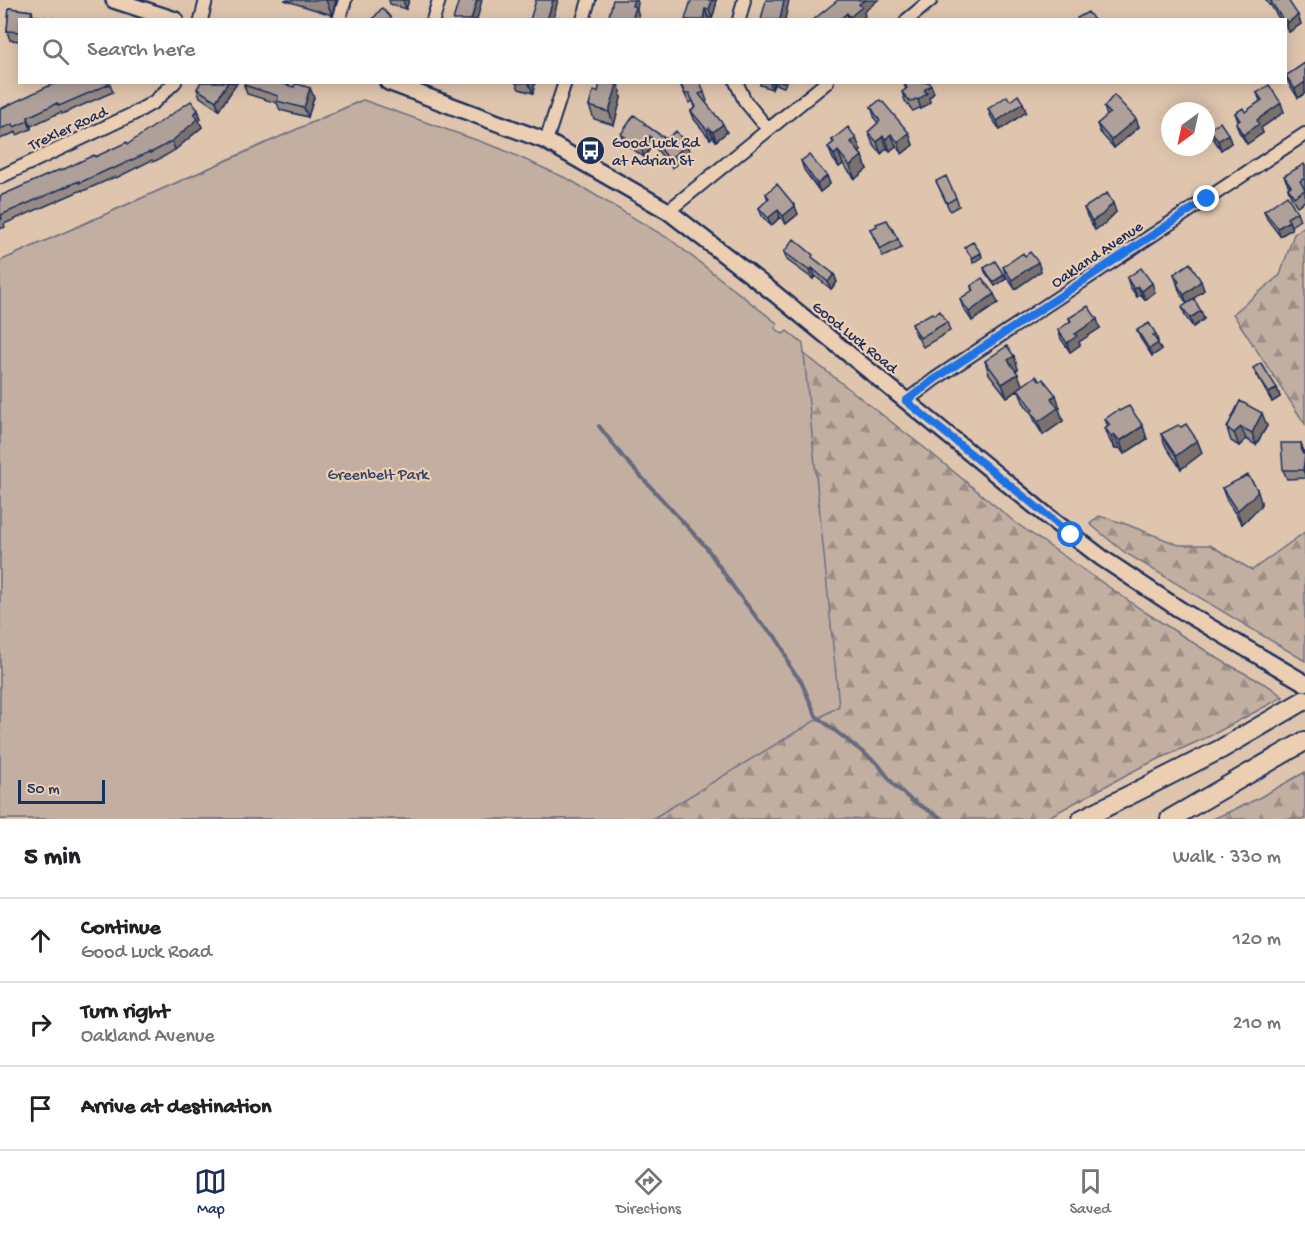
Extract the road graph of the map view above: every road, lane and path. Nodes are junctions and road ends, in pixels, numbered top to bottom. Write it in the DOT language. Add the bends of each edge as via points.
graph roads {
  1 [pos="114,0"];
  2 [pos="206,0"];
  3 [pos="345,0"];
  4 [pos="439,0"];
  5 [pos="589,0"];
  6 [pos="744,0"];
  7 [pos="931,0"];
  8 [pos="169,18"];
  9 [pos="202,18"];
  10 [pos="340,18"];
  11 [pos="434,18"];
  12 [pos="584,18"];
  13 [pos="740,18"];
  14 [pos="909,18"];
  15 [pos="173,84"];
  16 [pos="399,84"];
  17 [pos="564,84"];
  18 [pos="737,84"];
  19 [pos="824,84"];
  20 [pos="415,87"];
  21 [pos="768,129"];
  22 [pos="1305,134"];
  23 [pos="546,141"];
  24 [pos="0,177"];
  25 [pos="668,211"];
  26 [pos="906,401"];
  27 [pos="1305,683"];
  28 [pos="1305,700"];
  29 [pos="1305,741"];
  30 [pos="1082,819"];
  31 [pos="1170,819"];
  1 -- 8 [label="main road"];
  2 -- 9 [label="street"];
  3 -- 10 [label="street"];
  4 -- 11 [label="street"];
  5 -- 12 [label="street"];
  6 -- 13 [label="street"];
  7 -- 14 [label="street"];
  15 -- 24 [label="street, Trexler Road" via="154,102 133,114"];
  16 -- 20 [label="main road, Good Luck Road"];
  17 -- 23 [label="street"];
  18 -- 21 [label="street" via="745,101"];
  19 -- 21 [label="street"];
  20 -- 23 [label="main road, Good Luck Road"];
  21 -- 25 [label="street"];
  22 -- 26 [label="street, Oakland Avenue"];
  23 -- 25 [label="main road, Good Luck Road"];
  25 -- 26 [label="main road, Good Luck Road"];
  26 -- 27 [label="main road, Good Luck Road" via="1102,558 1179,609"];
  28 -- 30 [label="highway" via="1221,749"];
  29 -- 31 [label="highway"];
}
